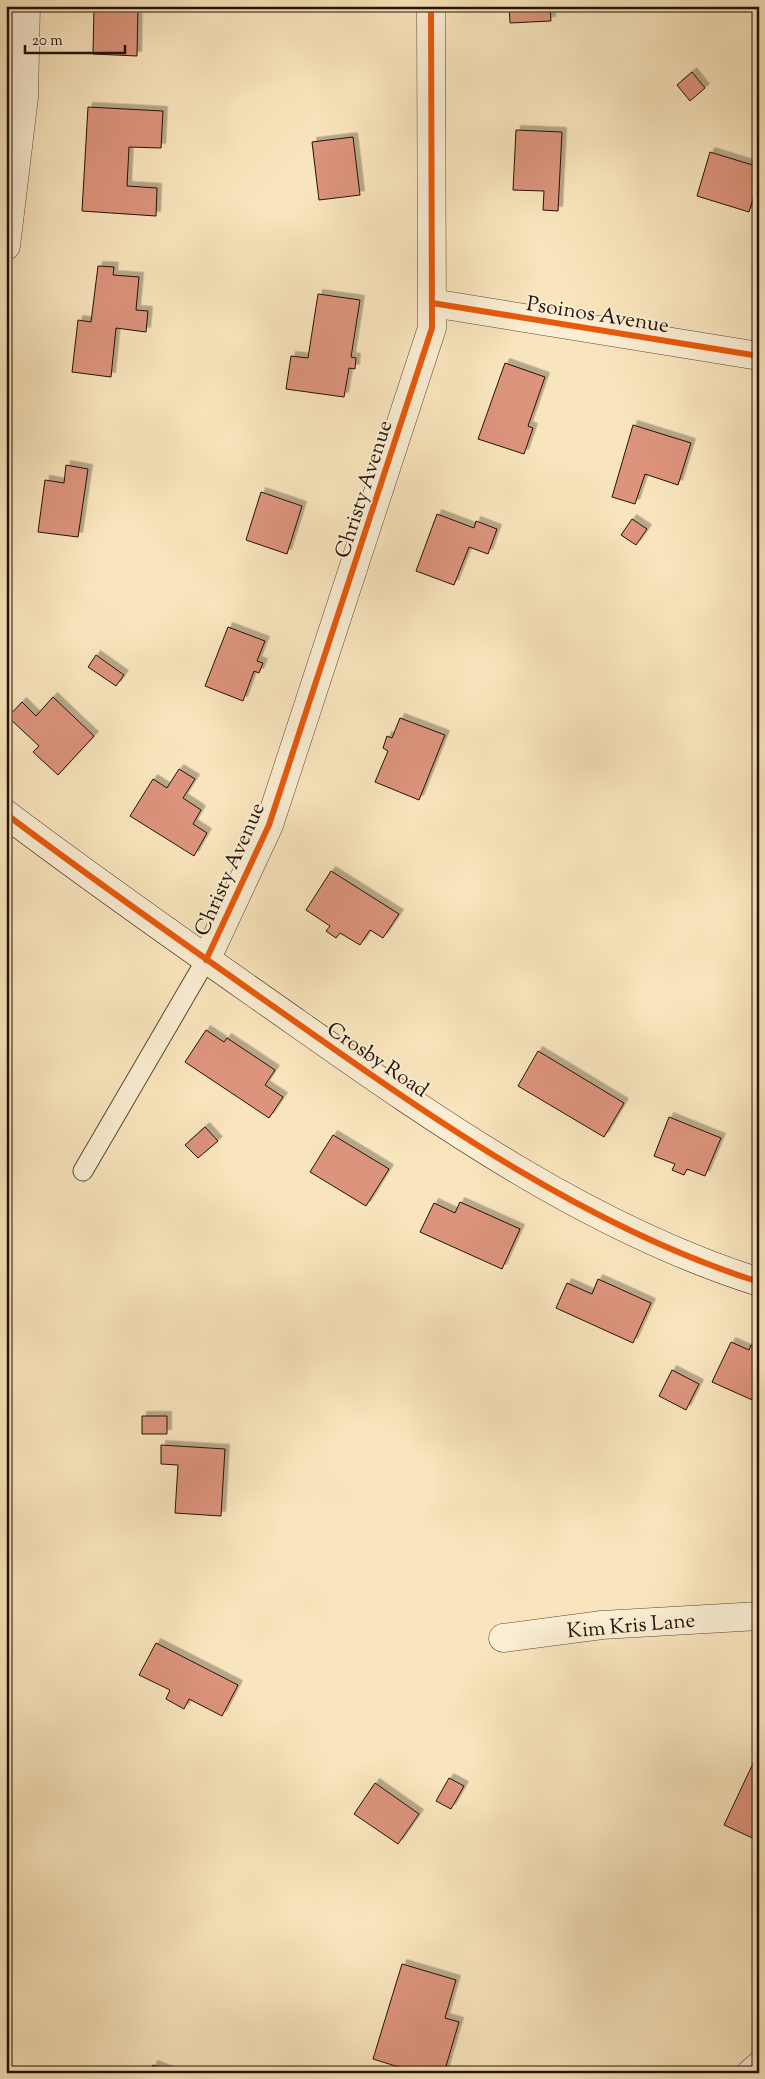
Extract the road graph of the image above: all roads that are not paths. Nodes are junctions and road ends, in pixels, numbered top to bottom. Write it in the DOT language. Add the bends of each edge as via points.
graph roads {
  1 [pos="26,6"];
  2 [pos="431,6"];
  3 [pos="6,246"];
  4 [pos="432,303"];
  5 [pos="759,356"];
  6 [pos="6,814"];
  7 [pos="206,960"];
  8 [pos="83,1171"];
  9 [pos="759,1282"];
  10 [pos="759,1616"];
  11 [pos="503,1638"];
  12 [pos="759,2066"];
  13 [pos="751,2073"];
  1 -- 3 [label="street" via="24,97"];
  2 -- 4 [label="street, Christy Avenue"];
  4 -- 5 [label="street, Psoinos Avenue"];
  4 -- 7 [label="street, Christy Avenue" via="432,328 269,825"];
  6 -- 7 [label="street, Crosby Road"];
  7 -- 8 [label="lane"];
  7 -- 9 [label="street, Crosby Road" via="383,1084 526,1175 625,1228 711,1267"];
  10 -- 11 [label="street, Kim Kris Lane" via="602,1624"];
  12 -- 13 [label="street"];
}
